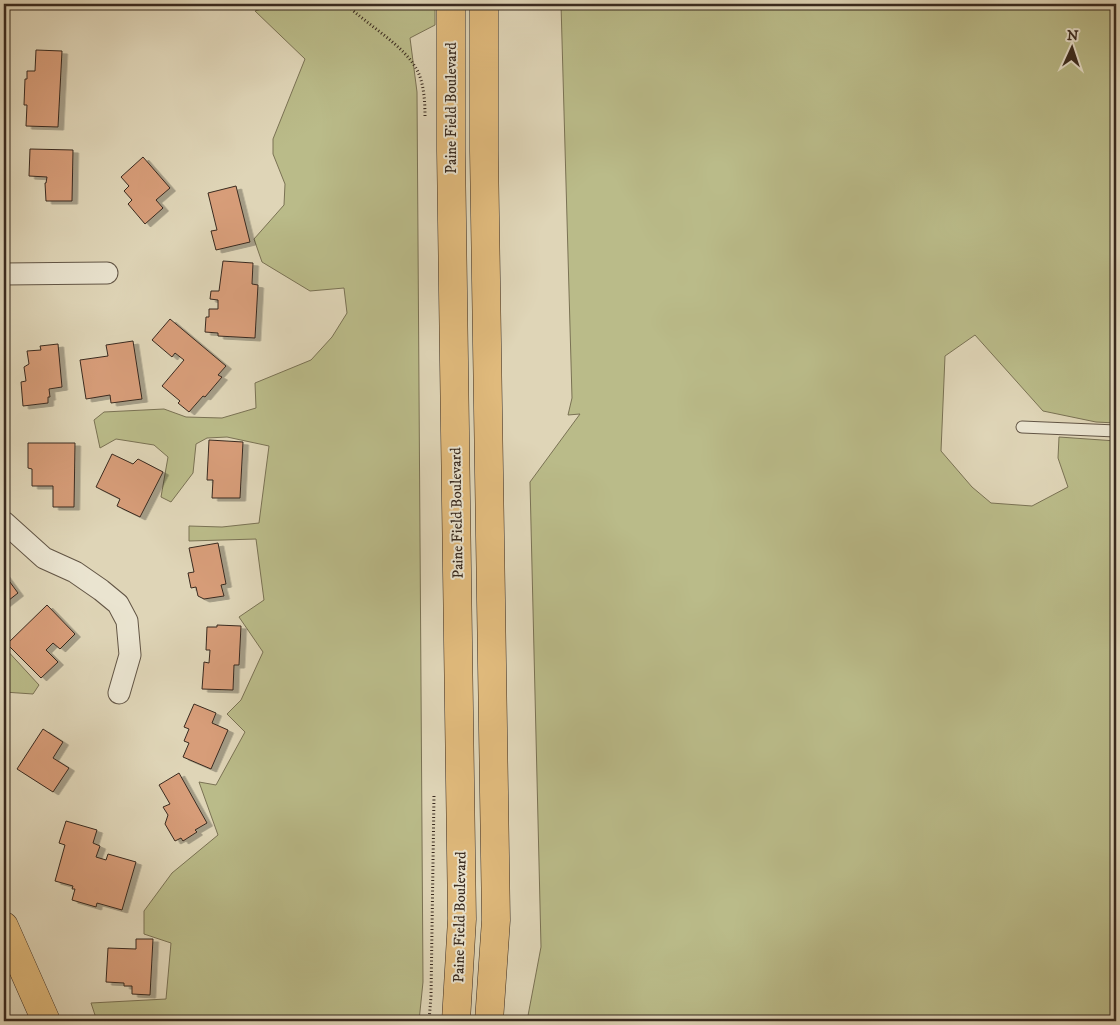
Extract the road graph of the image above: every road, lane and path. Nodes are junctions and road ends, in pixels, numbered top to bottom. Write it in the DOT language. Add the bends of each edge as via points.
graph roads {
  1 [pos="346,4"];
  2 [pos="451,4"];
  3 [pos="484,4"];
  4 [pos="425,116"];
  5 [pos="107,273"];
  6 [pos="4,274"];
  7 [pos="1022,427"];
  8 [pos="1116,431"];
  9 [pos="4,522"];
  10 [pos="119,693"];
  11 [pos="434,795"];
  12 [pos="4,926"];
  13 [pos="46,1021"];
  14 [pos="429,1021"];
  15 [pos="456,1021"];
  16 [pos="489,1021"];
  1 -- 4 [label="path" via="389,39 417,70 422,84"];
  2 -- 15 [label="main road, Paine Field Boulevard" via="462,919"];
  3 -- 16 [label="main road" via="496,920"];
  5 -- 6 [label="street"];
  7 -- 8 [label="lane"];
  9 -- 10 [label="street" via="44,558 75,572 118,604 127,621 130,655"];
  11 -- 14 [label="path"];
  12 -- 13 [label="main road"];
}
